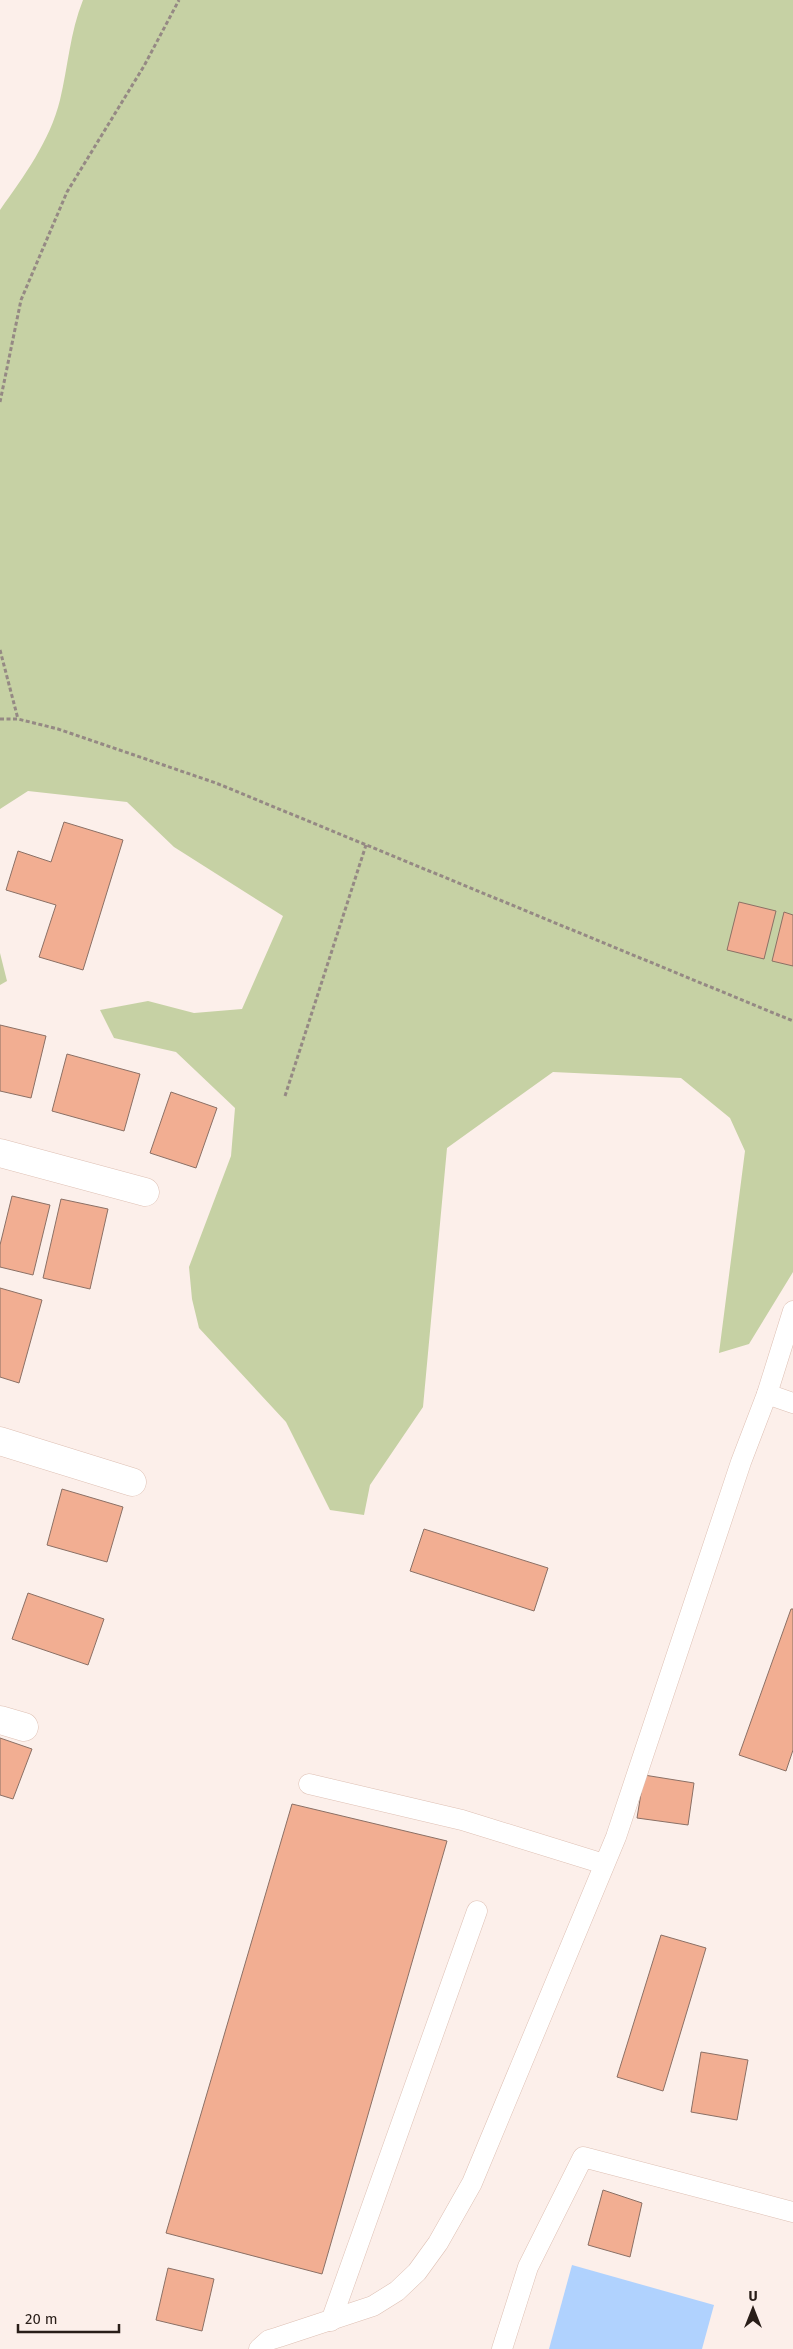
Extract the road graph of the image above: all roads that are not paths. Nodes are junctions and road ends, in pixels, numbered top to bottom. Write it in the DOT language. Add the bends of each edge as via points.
graph roads {
  1 [pos="0,1153"];
  2 [pos="145,1192"];
  3 [pos="793,1311"];
  4 [pos="767,1394"];
  5 [pos="793,1403"];
  6 [pos="0,1441"];
  7 [pos="132,1482"];
  8 [pos="308,1784"];
  9 [pos="604,1864"];
  10 [pos="477,1911"];
  11 [pos="793,2212"];
  12 [pos="331,2321"];
  13 [pos="259,2349"];
  14 [pos="502,2349"];
  1 -- 2 [label="street"];
  3 -- 4 [label="lane"];
  4 -- 5 [label="lane"];
  4 -- 9 [label="lane"];
  6 -- 7 [label="street"];
  8 -- 9 [label="lane" via="462,1820"];
  9 -- 12 [label="lane" via="472,2183 456,2214 417,2272 397,2291 373,2306"];
  10 -- 12 [label="lane"];
  11 -- 14 [label="lane" via="583,2158 528,2267"];
  12 -- 13 [label="lane" via="279,2336"];
}
